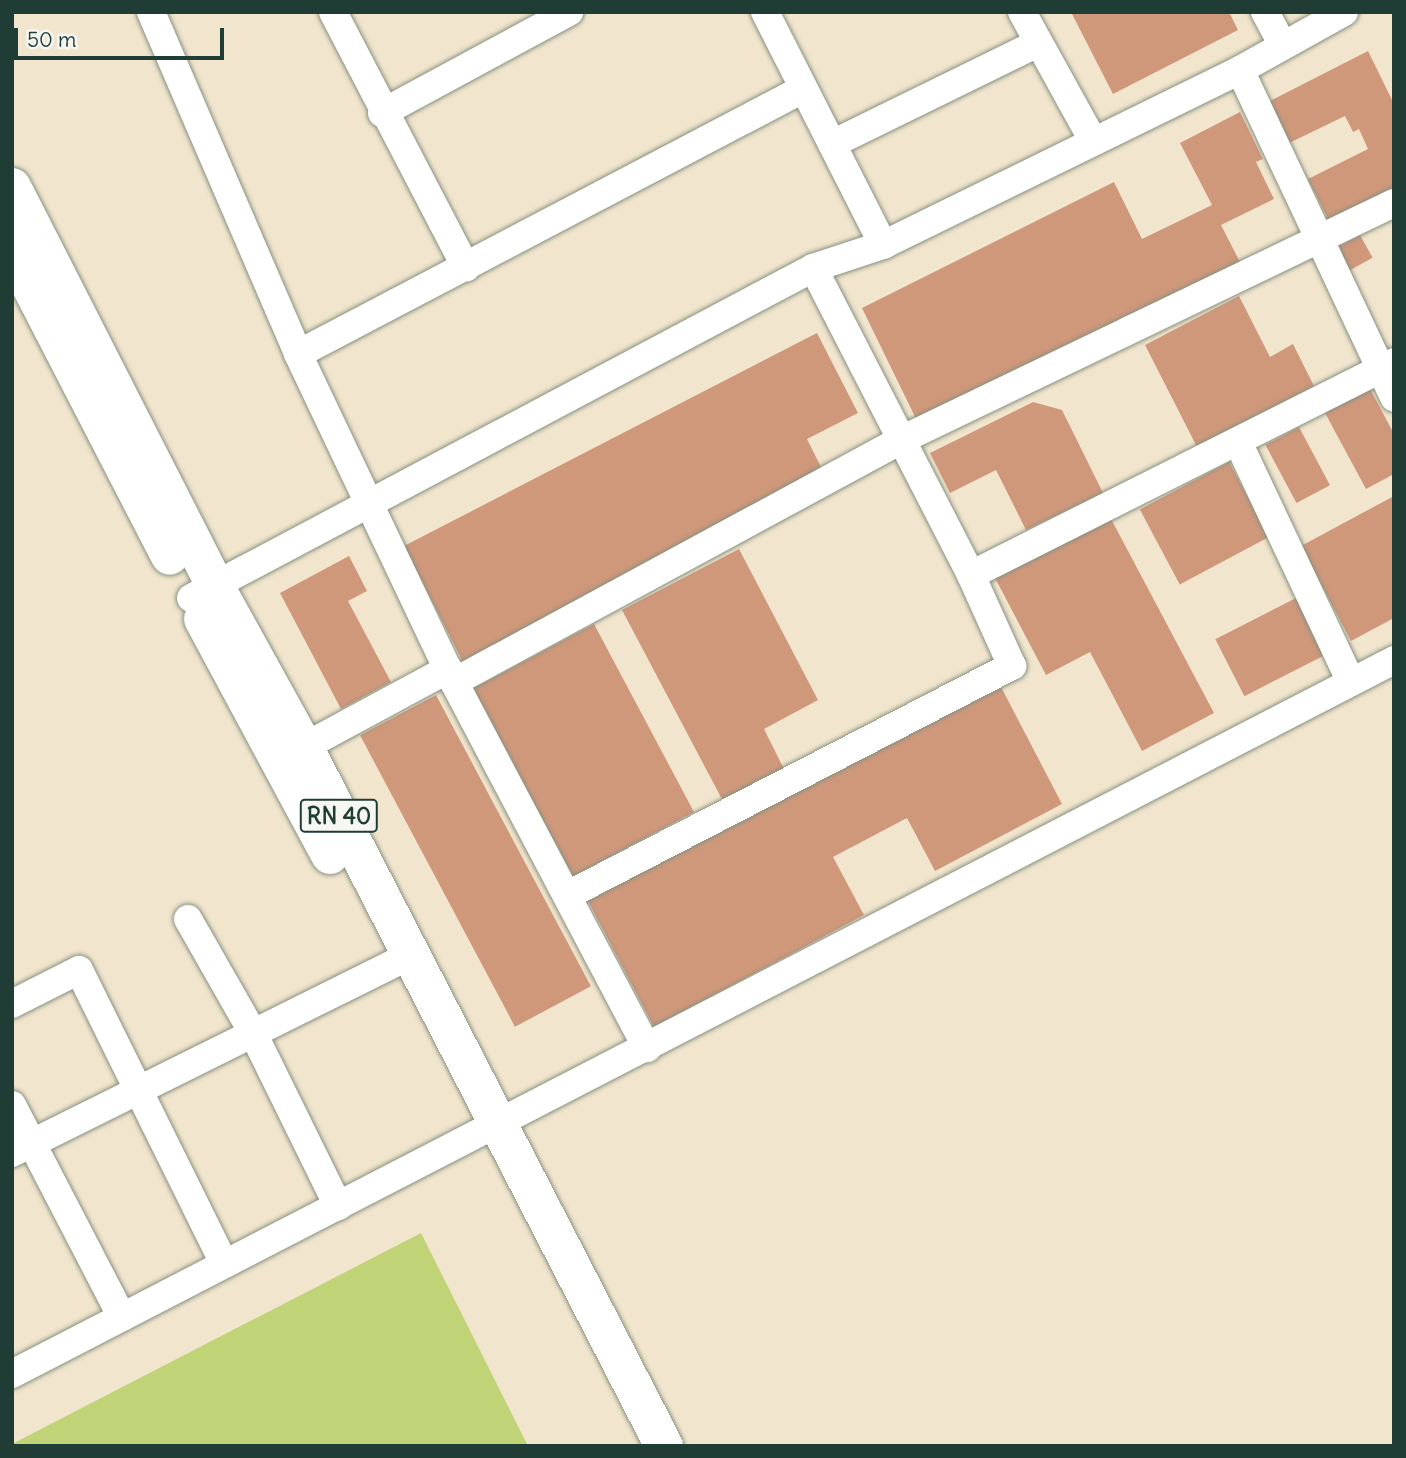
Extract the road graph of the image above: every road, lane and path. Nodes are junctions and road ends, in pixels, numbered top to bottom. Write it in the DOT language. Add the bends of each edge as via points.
graph roads {
  1 [pos="151,12"];
  2 [pos="333,12"];
  3 [pos="765,12"];
  4 [pos="1021,12"];
  5 [pos="1265,12"];
  6 [pos="1344,12"];
  7 [pos="566,13"];
  8 [pos="1038,43"];
  9 [pos="1282,44"];
  10 [pos="1240,70"];
  11 [pos="803,89"];
  12 [pos="383,113"];
  13 [pos="1092,139"];
  14 [pos="832,144"];
  15 [pos="1394,203"];
  16 [pos="19,233"];
  17 [pos="1321,240"];
  18 [pos="883,245"];
  19 [pos="466,267"];
  20 [pos="813,268"];
  21 [pos="298,355"];
  22 [pos="1387,365"];
  23 [pos="1394,398"];
  24 [pos="901,440"];
  25 [pos="1238,442"];
  26 [pos="370,501"];
  27 [pos="971,575"];
  28 [pos="203,592"];
  29 [pos="1394,660"];
  30 [pos="451,676"];
  31 [pos="1350,682"];
  32 [pos="304,747"];
  33 [pos="568,895"];
  34 [pos="188,919"];
  35 [pos="400,960"];
  36 [pos="12,1004"];
  37 [pos="253,1033"];
  38 [pos="647,1048"];
  39 [pos="138,1090"];
  40 [pos="12,1105"];
  41 [pos="488,1130"];
  42 [pos="22,1148"];
  43 [pos="338,1206"];
  44 [pos="224,1264"];
  45 [pos="122,1317"];
  46 [pos="12,1374"];
  47 [pos="636,1446"];
  48 [pos="664,1446"];
  1 -- 21 [label="street"];
  2 -- 12 [label="street"];
  3 -- 11 [label="street"];
  4 -- 8 [label="street"];
  5 -- 9 [label="street"];
  6 -- 9 [label="street"];
  7 -- 12 [label="street"];
  8 -- 13 [label="street"];
  8 -- 14 [label="street"];
  9 -- 10 [label="street"];
  10 -- 13 [label="street"];
  10 -- 17 [label="street"];
  11 -- 14 [label="street"];
  11 -- 19 [label="street"];
  12 -- 19 [label="street"];
  13 -- 18 [label="street"];
  14 -- 18 [label="street"];
  15 -- 17 [label="street"];
  16 -- 28 [label="main road, RN 40"];
  17 -- 22 [label="street"];
  17 -- 24 [label="street"];
  18 -- 20 [label="street"];
  19 -- 21 [label="street"];
  20 -- 24 [label="street"];
  20 -- 26 [label="street"];
  21 -- 26 [label="street"];
  22 -- 23 [label="street"];
  22 -- 25 [label="street"];
  24 -- 27 [label="street"];
  24 -- 30 [label="street"];
  25 -- 27 [label="street"];
  25 -- 31 [label="street"];
  26 -- 28 [label="street"];
  26 -- 30 [label="street"];
  27 -- 33 [label="street" via="1012,666"];
  28 -- 32 [label="main road, RN 40"];
  28 -- 35 [label="main road, RN 40"];
  29 -- 31 [label="street"];
  30 -- 32 [label="street"];
  30 -- 33 [label="street"];
  31 -- 38 [label="street"];
  32 -- 35 [label="main road, RN 40"];
  33 -- 38 [label="street"];
  34 -- 37 [label="street"];
  35 -- 37 [label="street"];
  35 -- 41 [label="main road, RN 40"];
  36 -- 39 [label="street" via="79,971"];
  37 -- 39 [label="street"];
  37 -- 43 [label="street"];
  38 -- 41 [label="street"];
  39 -- 42 [label="street"];
  39 -- 44 [label="street"];
  40 -- 42 [label="street"];
  41 -- 43 [label="street"];
  41 -- 47 [label="main road, RN 40"];
  41 -- 48 [label="main road, RN 40"];
  42 -- 45 [label="street"];
  43 -- 44 [label="street"];
  44 -- 45 [label="street"];
  45 -- 46 [label="street"];
}
